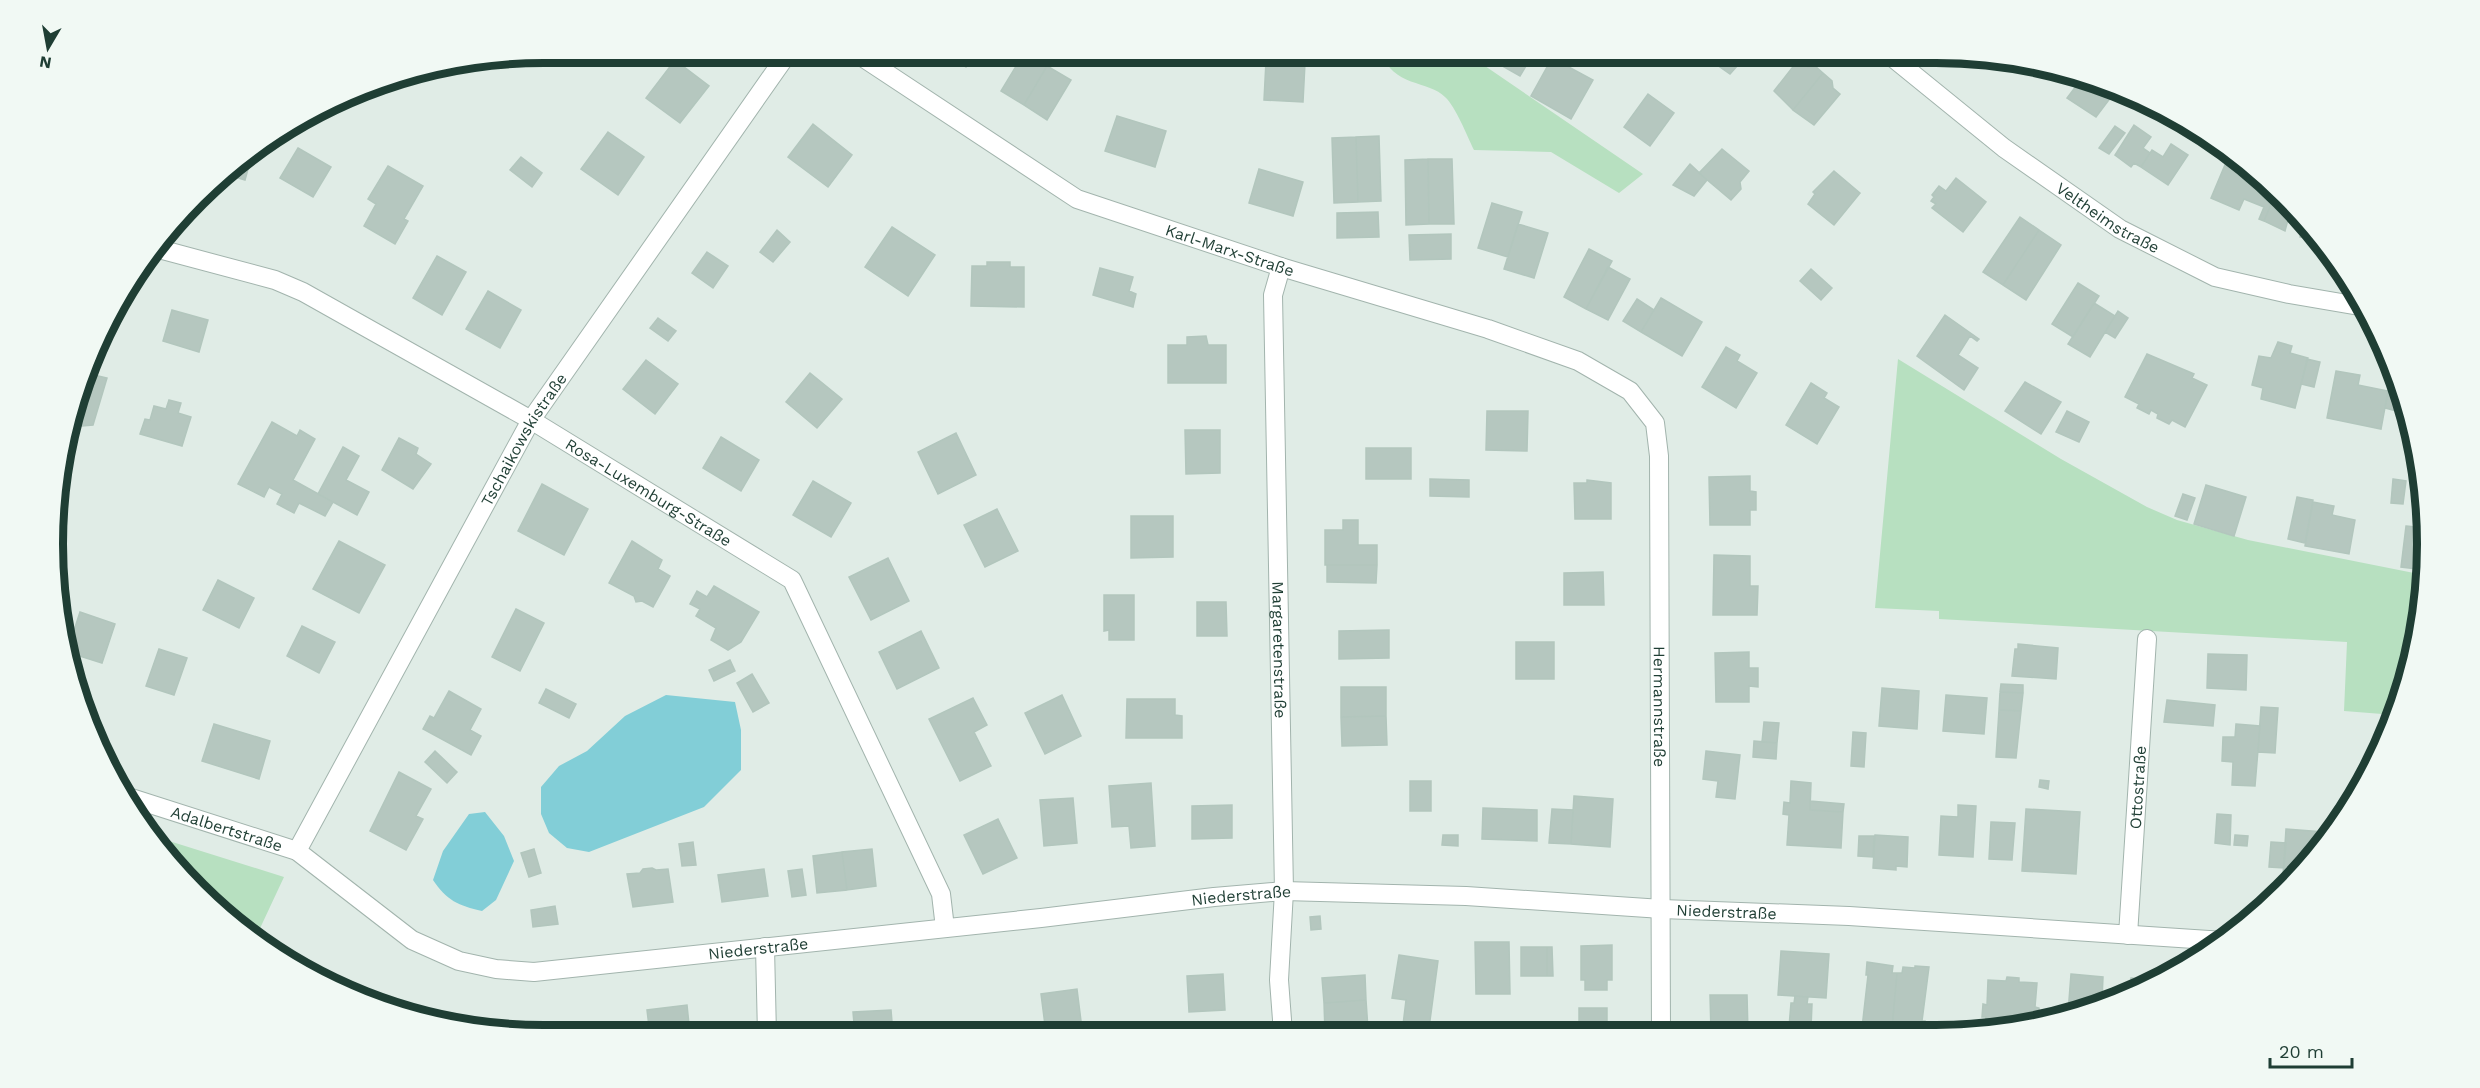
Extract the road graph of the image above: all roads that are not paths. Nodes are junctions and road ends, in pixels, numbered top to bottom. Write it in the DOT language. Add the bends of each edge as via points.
graph roads {
  1 [pos="780,63"];
  2 [pos="873,63"];
  3 [pos="1900,63"];
  4 [pos="163,250"];
  5 [pos="1281,267"];
  6 [pos="2354,305"];
  7 [pos="1630,391"];
  8 [pos="531,420"];
  9 [pos="2147,639"];
  10 [pos="137,800"];
  11 [pos="297,851"];
  12 [pos="1284,891"];
  13 [pos="1662,909"];
  14 [pos="945,928"];
  15 [pos="2128,935"];
  16 [pos="2209,940"];
  17 [pos="765,947"];
  18 [pos="767,1025"];
  19 [pos="1282,1025"];
  20 [pos="1661,1025"];
  1 -- 8 [label="street, Tschaikowskistraße"];
  2 -- 5 [label="street, Karl-Marx-Straße" via="1077,199"];
  3 -- 6 [label="street, Veltheimstraße" via="2004,148 2120,229 2215,277"];
  4 -- 8 [label="street, Rosa-Luxemburg-Straße" via="275,280 303,292"];
  5 -- 7 [label="street, Karl-Marx-Straße" via="1488,329 1566,357"];
  5 -- 12 [label="street, Margaretenstraße" via="1273,295"];
  7 -- 13 [label="street, Hermannstraße" via="1655,423 1659,456"];
  8 -- 11 [label="street, Tschaikowskistraße"];
  8 -- 14 [label="street, Rosa-Luxemburg-Straße" via="792,580 941,894"];
  9 -- 15 [label="street, Ottostraße"];
  10 -- 11 [label="street, Adalbertstraße"];
  11 -- 17 [label="street, Niederstraße" via="412,940 459,961 496,969 534,972"];
  12 -- 13 [label="street, Niederstraße" via="1466,896"];
  12 -- 14 [label="street, Niederstraße"];
  12 -- 19 [label="street, Margaretenstraße" via="1279,980"];
  13 -- 15 [label="street, Niederstraße" via="1849,916"];
  13 -- 20 [label="street, Hermannstraße"];
  14 -- 17 [label="street, Niederstraße"];
  15 -- 16 [label="street, Niederstraße"];
  17 -- 18 [label="street"];
}
